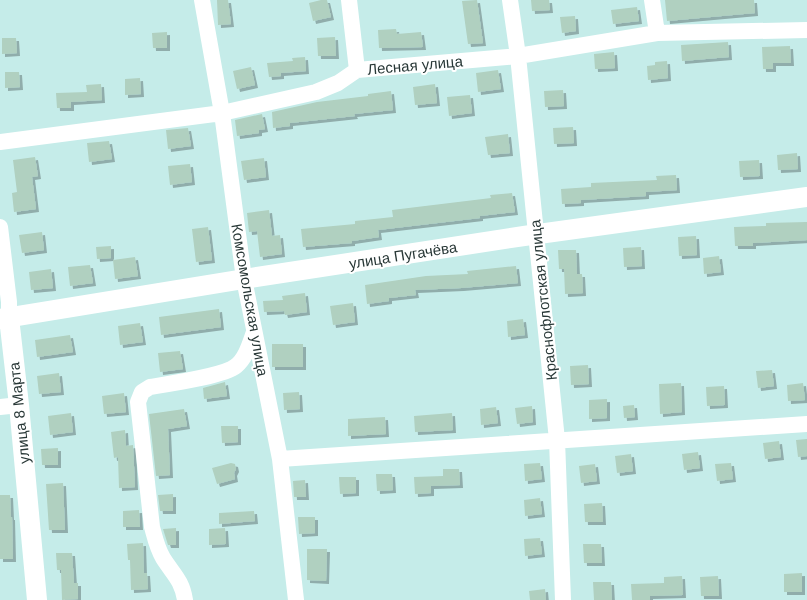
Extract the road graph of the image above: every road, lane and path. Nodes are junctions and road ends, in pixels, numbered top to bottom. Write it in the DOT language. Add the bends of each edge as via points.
graph roads {
  1 [pos="202,0"];
  2 [pos="349,0"];
  3 [pos="510,0"];
  4 [pos="652,0"];
  5 [pos="807,30"];
  6 [pos="657,33"];
  7 [pos="518,56"];
  8 [pos="357,70"];
  9 [pos="222,113"];
  10 [pos="0,142"];
  11 [pos="807,197"];
  12 [pos="0,227"];
  13 [pos="536,234"];
  14 [pos="244,279"];
  15 [pos="5,319"];
  16 [pos="254,331"];
  17 [pos="10,406"];
  18 [pos="807,424"];
  19 [pos="557,440"];
  20 [pos="280,459"];
  21 [pos="36,600"];
  22 [pos="185,600"];
  23 [pos="296,600"];
  24 [pos="563,600"];
  1 -- 9 [label="street, Комсомольская улица"];
  2 -- 8 [label="street"];
  3 -- 7 [label="street, Краснофлотская улица"];
  4 -- 6 [label="street"];
  5 -- 6 [label="street, Лесная улица"];
  6 -- 7 [label="street, Лесная улица"];
  7 -- 8 [label="street, Лесная улица"];
  7 -- 13 [label="street, Краснофлотская улица"];
  8 -- 9 [label="street, Лесная улица" via="316,92"];
  9 -- 10 [label="street, Лесная улица"];
  9 -- 14 [label="street, Комсомольская улица"];
  11 -- 13 [label="main road, улица Пугачёва"];
  12 -- 15 [label="street, улица 8 Марта" via="9,302"];
  13 -- 14 [label="main road, улица Пугачёва"];
  13 -- 19 [label="street, Краснофлотская улица"];
  14 -- 15 [label="main road, улица Пугачёва"];
  14 -- 16 [label="street, Комсомольская улица"];
  15 -- 17 [label="main road, улица 8 Марта"];
  16 -- 20 [label="street, Комсомольская улица"];
  16 -- 22 [label="street" via="236,366 222,373 150,387 142,392 138,402 156,544 182,585"];
  17 -- 21 [label="main road, улица 8 Марта"];
  18 -- 19 [label="street"];
  19 -- 20 [label="street"];
  19 -- 24 [label="street, Краснофлотская улица"];
  20 -- 23 [label="street, Комсомольская улица"];
}
